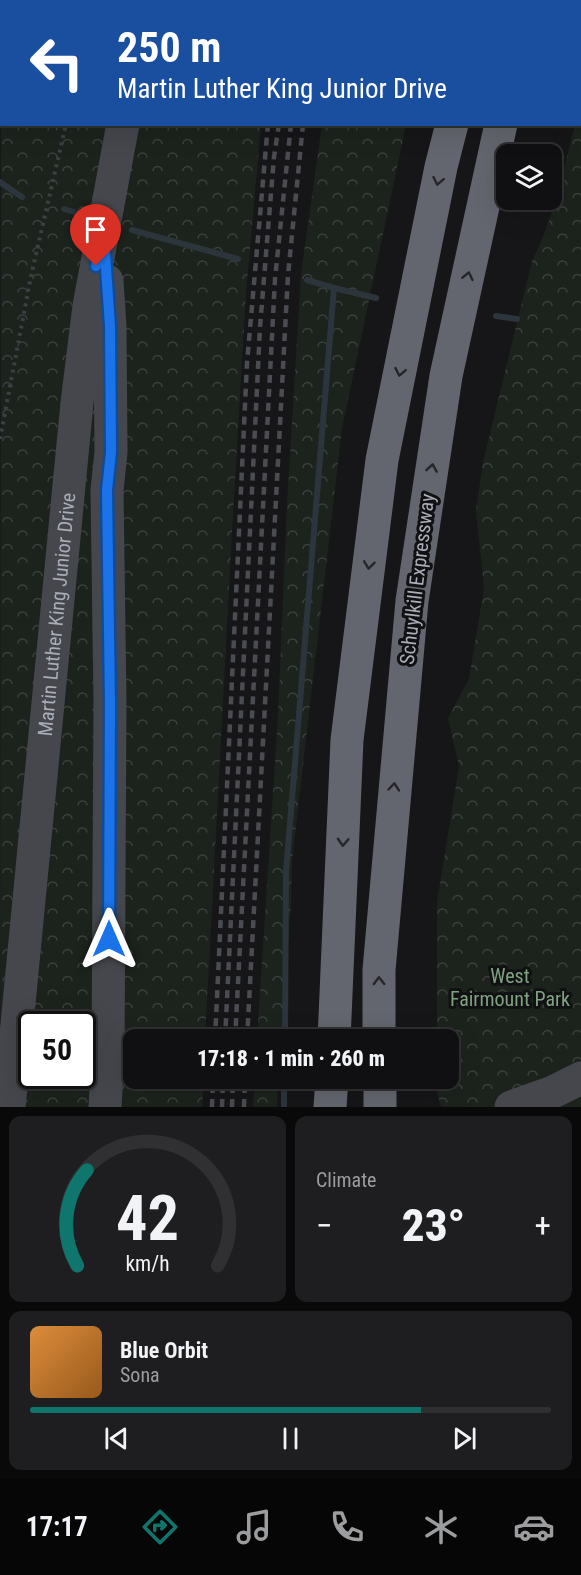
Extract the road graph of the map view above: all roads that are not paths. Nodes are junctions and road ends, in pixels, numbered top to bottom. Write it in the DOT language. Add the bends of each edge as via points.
graph roads {
  1 [pos="123,126"];
  2 [pos="451,126"];
  3 [pos="501,126"];
  4 [pos="103,225"];
  5 [pos="77,403"];
  6 [pos="107,490"];
  7 [pos="334,1029"];
  8 [pos="379,1029"];
  9 [pos="581,1078"];
  10 [pos="331,1089"];
  11 [pos="380,1089"];
  12 [pos="9,1107"];
  13 [pos="105,1107"];
  14 [pos="330,1107"];
  15 [pos="380,1107"];
  16 [pos="511,1107"];
  1 -- 4 [label="main road, Martin Luther King Junior Drive"];
  2 -- 7 [label="highway, one-way" via="382,459 347,740"];
  8 -- 3 [label="highway, Schuylkill Expressway, one-way" via="379,970 412,601 446,376"];
  4 -- 5 [label="main road, Martin Luther King Junior Drive"];
  4 -- 6 [label="main road" via="110,326 111,452"];
  5 -- 6 [label="main road"];
  5 -- 12 [label="main road, Martin Luther King Junior Drive"];
  6 -- 13 [label="main road" via="110,702"];
  9 -- 16 [label="main road"];
  10 -- 14 [label="highway"];
  11 -- 15 [label="highway"];
}
